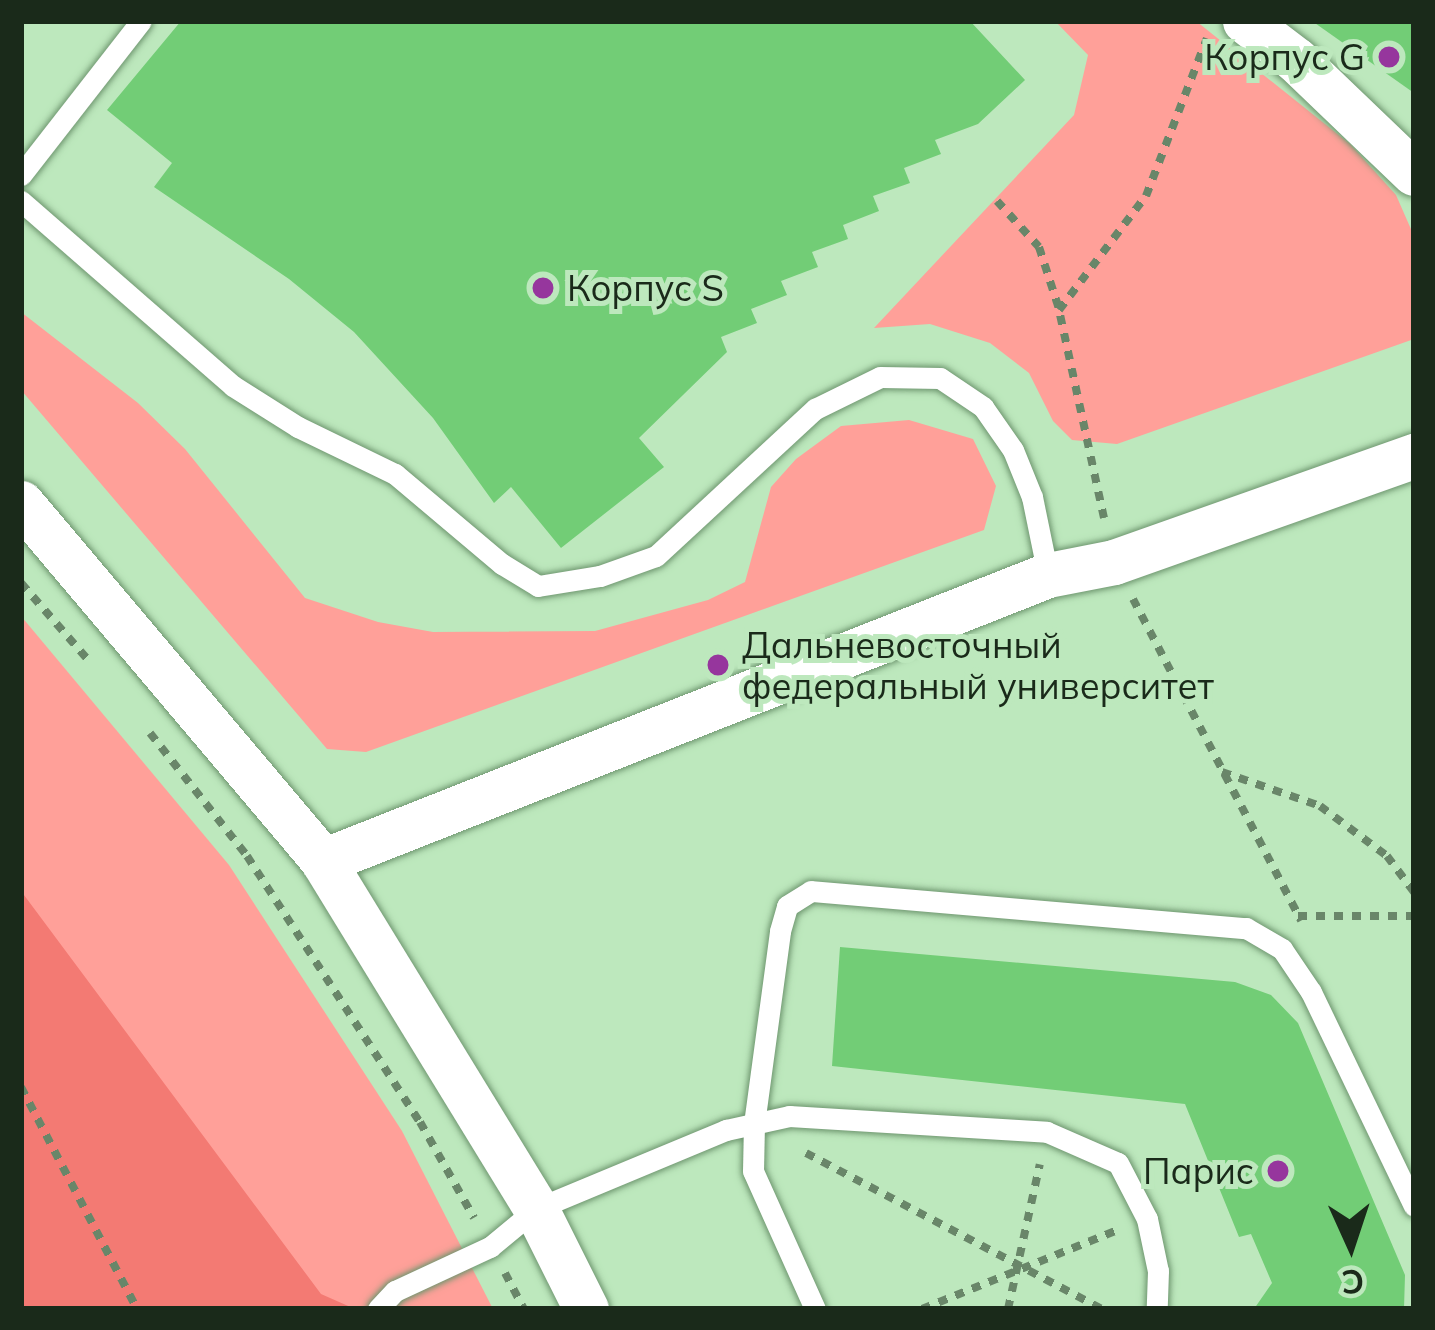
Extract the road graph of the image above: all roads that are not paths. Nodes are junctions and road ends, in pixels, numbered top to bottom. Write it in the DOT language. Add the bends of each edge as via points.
graph roads {
  1 [pos="141,21"];
  2 [pos="1245,21"];
  3 [pos="1414,173"];
  4 [pos="21,175"];
  5 [pos="21,201"];
  6 [pos="1414,455"];
  7 [pos="21,503"];
  8 [pos="1048,575"];
  9 [pos="323,861"];
  10 [pos="754,1124"];
  11 [pos="1414,1206"];
  12 [pos="536,1209"];
  13 [pos="378,1309"];
  14 [pos="586,1309"];
  15 [pos="815,1309"];
  16 [pos="1157,1309"];
  1 -- 4 [label="lane"];
  2 -- 3 [label="street"];
  5 -- 8 [label="lane" via="233,386 395,474 538,586 656,556 815,409 880,377 940,378 983,407 1013,449 1032,497"];
  6 -- 8 [label="street" via="1114,562"];
  7 -- 9 [label="street"];
  8 -- 9 [label="street"];
  9 -- 12 [label="street"];
  10 -- 11 [label="lane" via="780,931 787,906 811,891 1246,928 1282,949 1311,992"];
  10 -- 12 [label="lane"];
  10 -- 15 [label="lane" via="753,1171"];
  10 -- 16 [label="lane" via="789,1116 1047,1132 1118,1163 1147,1219"];
  12 -- 13 [label="lane" via="490,1247 395,1291"];
  12 -- 14 [label="street"];
}
